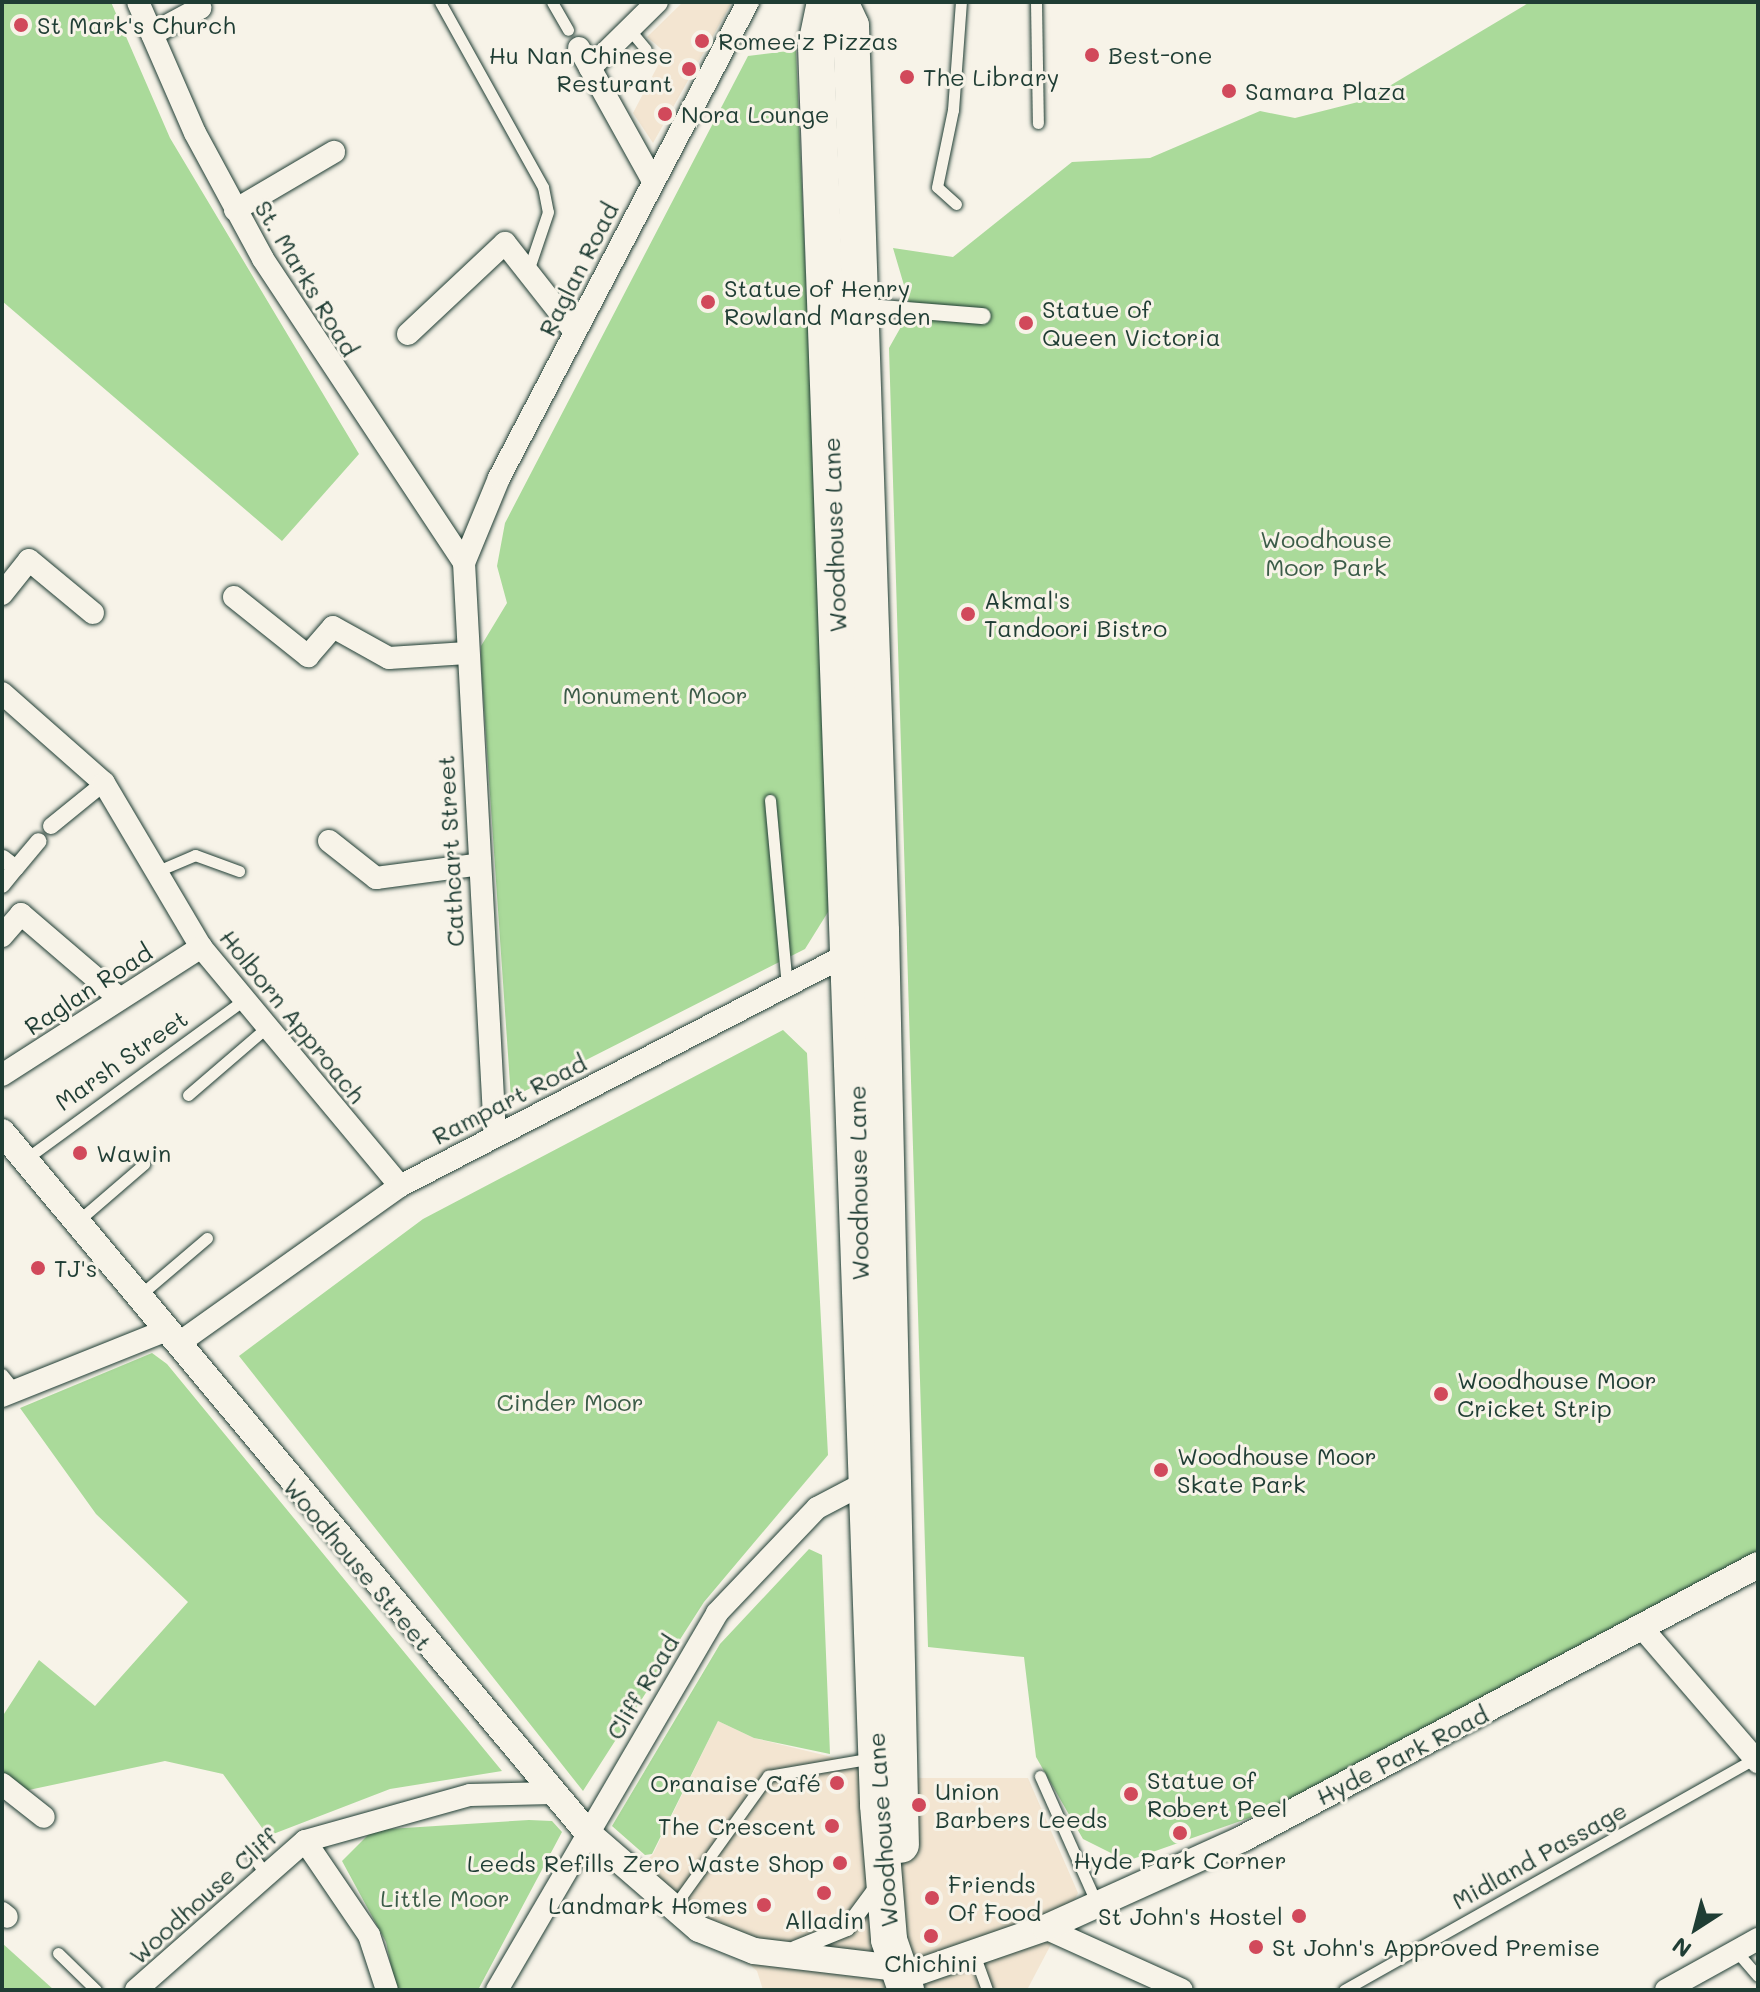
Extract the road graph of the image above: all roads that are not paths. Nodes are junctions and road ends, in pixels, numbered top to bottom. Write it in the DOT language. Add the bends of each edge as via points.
graph roads {
  1 [pos="138,2"];
  2 [pos="196,2"];
  3 [pos="440,2"];
  4 [pos="552,2"];
  5 [pos="657,2"];
  6 [pos="748,2"];
  7 [pos="806,2"];
  8 [pos="825,2"];
  9 [pos="840,2"];
  10 [pos="961,2"];
  11 [pos="1036,2"];
  12 [pos="629,29"];
  13 [pos="152,34"];
  14 [pos="816,45"];
  15 [pos="579,49"];
  16 [pos="646,49"];
  17 [pos="1038,123"];
  18 [pos="334,152"];
  19 [pos="653,181"];
  20 [pos="956,204"];
  21 [pos="235,210"];
  22 [pos="528,272"];
  23 [pos="858,306"];
  24 [pos="983,316"];
  25 [pos="575,332"];
  26 [pos="408,334"];
  27 [pos="464,563"];
  28 [pos="2,594"];
  29 [pos="234,597"];
  30 [pos="93,613"];
  31 [pos="467,653"];
  32 [pos="2,693"];
  33 [pos="104,783"];
  34 [pos="770,800"];
  35 [pos="51,826"];
  36 [pos="39,841"];
  37 [pos="329,841"];
  38 [pos="10,863"];
  39 [pos="475,865"];
  40 [pos="160,870"];
  41 [pos="239,871"];
  42 [pos="2,885"];
  43 [pos="881,931"];
  44 [pos="2,936"];
  45 [pos="201,947"];
  46 [pos="852,953"];
  47 [pos="787,986"];
  48 [pos="120,999"];
  49 [pos="242,1001"];
  50 [pos="266,1028"];
  51 [pos="2,1075"];
  52 [pos="188,1095"];
  53 [pos="2,1132"];
  54 [pos="495,1135"];
  55 [pos="27,1158"];
  56 [pos="144,1164"];
  57 [pos="400,1186"];
  58 [pos="79,1220"];
  59 [pos="207,1238"];
  60 [pos="140,1295"];
  61 [pos="173,1336"];
  62 [pos="6,1386"];
  63 [pos="881,1477"];
  64 [pos="1758,1565"];
  65 [pos="1643,1629"];
  66 [pos="877,1758"];
  67 [pos="1756,1760"];
  68 [pos="1040,1776"];
  69 [pos="2,1784"];
  70 [pos="552,1793"];
  71 [pos="44,1817"];
  72 [pos="588,1833"];
  73 [pos="305,1841"];
  74 [pos="251,1853"];
  75 [pos="266,1875"];
  76 [pos="884,1876"];
  77 [pos="1097,1904"];
  78 [pos="673,1908"];
  79 [pos="1045,1928"];
  80 [pos="1758,1939"];
  81 [pos="754,1951"];
  82 [pos="1736,1951"];
  83 [pos="58,1953"];
  84 [pos="974,1954"];
  85 [pos="1758,1976"];
  86 [pos="904,1981"];
  87 [pos="386,1989"];
  88 [pos="96,1990"];
  89 [pos="136,1990"];
  90 [pos="497,1990"];
  91 [pos="987,1990"];
  92 [pos="1182,1990"];
  93 [pos="1344,1990"];
  94 [pos="1666,1990"];
  1 -- 13 [label="street, St. Marks Road"];
  2 -- 13 [label="street" via="200,8"];
  3 -- 22 [label="lane" via="543,187 548,212"];
  4 -- 15 [label="lane"];
  5 -- 12 [label="street"];
  6 -- 19 [label="street, Raglan Road"];
  7 -- 14 [label="lane"];
  8 -- 14 [label="highway, Woodhouse Lane"];
  9 -- 23 [label="highway, Woodhouse Lane" via="851,26"];
  10 -- 20 [label="lane" via="953,110 937,187"];
  11 -- 17 [label="lane"];
  12 -- 15 [label="street"];
  12 -- 16 [label="lane"];
  13 -- 21 [label="street, St. Marks Road"];
  14 -- 46 [label="highway, Woodhouse Lane"];
  15 -- 19 [label="street"];
  18 -- 21 [label="street"];
  19 -- 25 [label="street, Raglan Road"];
  21 -- 27 [label="street, St. Marks Road" via="349,398"];
  22 -- 25 [label="street"];
  22 -- 26 [label="street" via="505,243"];
  23 -- 24 [label="street"];
  23 -- 43 [label="highway, Woodhouse Lane"];
  25 -- 27 [label="street, Raglan Road"];
  27 -- 31 [label="street, Cathcart Street"];
  28 -- 30 [label="street" via="29,560"];
  29 -- 31 [label="street" via="308,656 333,627 389,658"];
  31 -- 39 [label="street, Cathcart Street"];
  32 -- 33 [label="street, Holborn Approach"];
  33 -- 35 [label="street"];
  33 -- 40 [label="street, Holborn Approach"];
  34 -- 47 [label="lane"];
  36 -- 38 [label="street"];
  37 -- 39 [label="street" via="376,878"];
  38 -- 42 [label="street"];
  39 -- 54 [label="street, Cathcart Street"];
  40 -- 41 [label="lane" via="195,855"];
  40 -- 45 [label="street, Holborn Approach"];
  43 -- 46 [label="street, Rampart Road"];
  43 -- 63 [label="highway, Woodhouse Lane"];
  44 -- 48 [label="street" via="21,914"];
  45 -- 48 [label="street, Raglan Road"];
  45 -- 49 [label="street, Holborn Approach"];
  46 -- 47 [label="street, Rampart Road"];
  46 -- 63 [label="highway, Woodhouse Lane"];
  47 -- 54 [label="street, Rampart Road"];
  48 -- 51 [label="street, Raglan Road"];
  49 -- 50 [label="street, Holborn Approach"];
  49 -- 55 [label="lane, Marsh Street"];
  50 -- 52 [label="lane"];
  50 -- 57 [label="street, Holborn Approach"];
  53 -- 55 [label="street, Woodhouse Street"];
  54 -- 57 [label="street, Rampart Road"];
  55 -- 58 [label="street, Woodhouse Street"];
  56 -- 58 [label="lane"];
  57 -- 61 [label="street, Rampart Road"];
  58 -- 60 [label="street, Woodhouse Street"];
  59 -- 60 [label="lane"];
  60 -- 61 [label="street, Woodhouse Street"];
  61 -- 62 [label="street, Rampart Road"];
  61 -- 70 [label="street, Woodhouse Street"];
  63 -- 66 [label="highway, Woodhouse Lane"];
  63 -- 72 [label="street, Cliff Road" via="817,1508 717,1613"];
  63 -- 86 [label="highway, Woodhouse Lane" via="909,1936"];
  64 -- 65 [label="street, Hyde Park Road"];
  65 -- 67 [label="street"];
  65 -- 77 [label="street, Hyde Park Road" via="1242,1839"];
  66 -- 76 [label="highway, Woodhouse Lane"];
  66 -- 78 [label="lane" via="768,1776"];
  67 -- 93 [label="lane, Midland Passage"];
  68 -- 77 [label="lane"];
  69 -- 71 [label="street"];
  70 -- 72 [label="street, Woodhouse Street"];
  70 -- 73 [label="street, Woodhouse Cliff" via="470,1795"];
  72 -- 78 [label="street, Woodhouse Street"];
  72 -- 90 [label="street, Cliff Road"];
  73 -- 75 [label="street, Woodhouse Cliff"];
  73 -- 87 [label="street, Woodhouse Cliff" via="369,1935"];
  74 -- 75 [label="lane"];
  75 -- 89 [label="street, Woodhouse Cliff"];
  76 -- 81 [label="street, Woodhouse Street" via="858,1916 828,1941"];
  76 -- 86 [label="highway, Woodhouse Lane" via="889,1940"];
  77 -- 79 [label="street, Hyde Park Road"];
  78 -- 81 [label="street, Woodhouse Street" via="699,1929"];
  79 -- 84 [label="street, Hyde Park Road"];
  79 -- 92 [label="street"];
  80 -- 82 [label="street"];
  81 -- 86 [label="street, Woodhouse Street"];
  82 -- 85 [label="lane"];
  82 -- 94 [label="street"];
  83 -- 88 [label="lane"];
  84 -- 86 [label="street, Hyde Park Road"];
  84 -- 91 [label="lane"];
}
